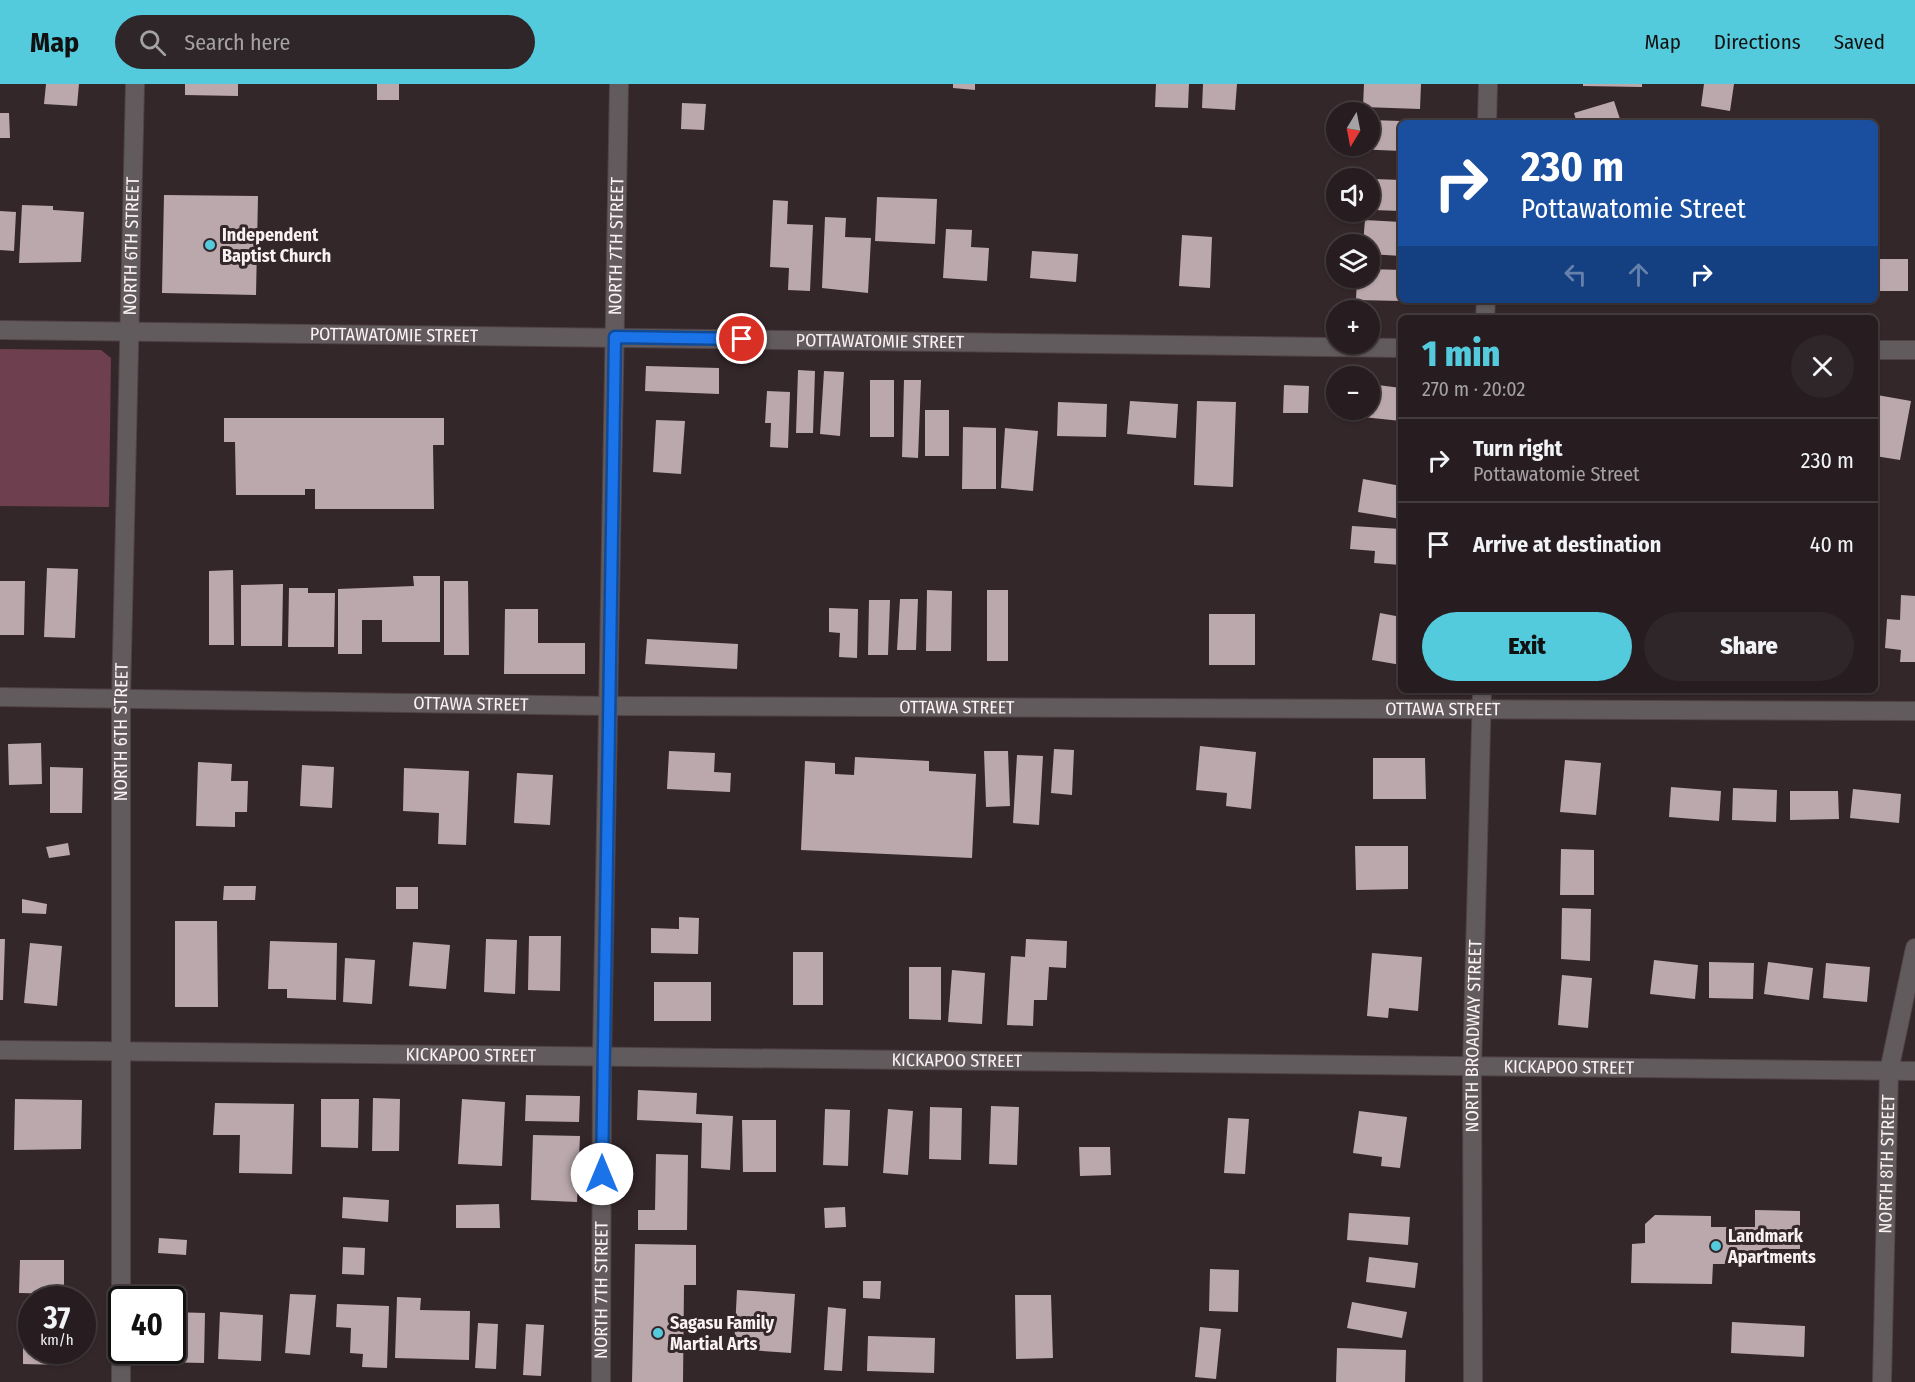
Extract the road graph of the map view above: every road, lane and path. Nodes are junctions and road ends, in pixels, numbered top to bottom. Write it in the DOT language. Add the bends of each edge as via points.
graph roads {
  1 [pos="135,84"];
  2 [pos="619,84"];
  3 [pos="1488,84"];
  4 [pos="1487,120"];
  5 [pos="0,330"];
  6 [pos="132,332"];
  7 [pos="615,337"];
  8 [pos="1398,348"];
  9 [pos="1878,350"];
  10 [pos="1915,350"];
  11 [pos="1482,693"];
  12 [pos="0,697"];
  13 [pos="121,698"];
  14 [pos="608,705"];
  15 [pos="1482,709"];
  16 [pos="1915,711"];
  17 [pos="1915,948"];
  18 [pos="0,1050"];
  19 [pos="121,1051"];
  20 [pos="602,1056"];
  21 [pos="1472,1067"];
  22 [pos="1889,1071"];
  23 [pos="1915,1071"];
  24 [pos="121,1382"];
  25 [pos="601,1382"];
  26 [pos="1473,1382"];
  27 [pos="1882,1382"];
  1 -- 6 [label="street, NORTH 6TH STREET"];
  2 -- 7 [label="street, NORTH 7TH STREET"];
  3 -- 4 [label="street"];
  5 -- 6 [label="street, POTTAWATOMIE STREET"];
  6 -- 7 [label="street, POTTAWATOMIE STREET"];
  6 -- 13 [label="street, NORTH 6TH STREET"];
  7 -- 8 [label="street, POTTAWATOMIE STREET"];
  7 -- 14 [label="street, NORTH 7TH STREET"];
  9 -- 10 [label="street"];
  11 -- 15 [label="street, NORTH BROADWAY STREET"];
  12 -- 13 [label="street, OTTAWA STREET"];
  13 -- 14 [label="street, OTTAWA STREET"];
  13 -- 19 [label="street, NORTH 6TH STREET"];
  14 -- 15 [label="street, OTTAWA STREET"];
  14 -- 20 [label="street, NORTH 7TH STREET"];
  15 -- 16 [label="street, OTTAWA STREET"];
  15 -- 21 [label="street, NORTH BROADWAY STREET"];
  17 -- 22 [label="street, NORTH 8TH STREET"];
  18 -- 19 [label="street, KICKAPOO STREET"];
  19 -- 20 [label="street, KICKAPOO STREET"];
  19 -- 24 [label="street, NORTH 6TH STREET"];
  20 -- 21 [label="street, KICKAPOO STREET"];
  20 -- 25 [label="street, NORTH 7TH STREET"];
  21 -- 22 [label="street, KICKAPOO STREET"];
  21 -- 26 [label="street, NORTH BROADWAY STREET"];
  22 -- 23 [label="street, KICKAPOO STREET"];
  22 -- 27 [label="street, NORTH 8TH STREET"];
}
